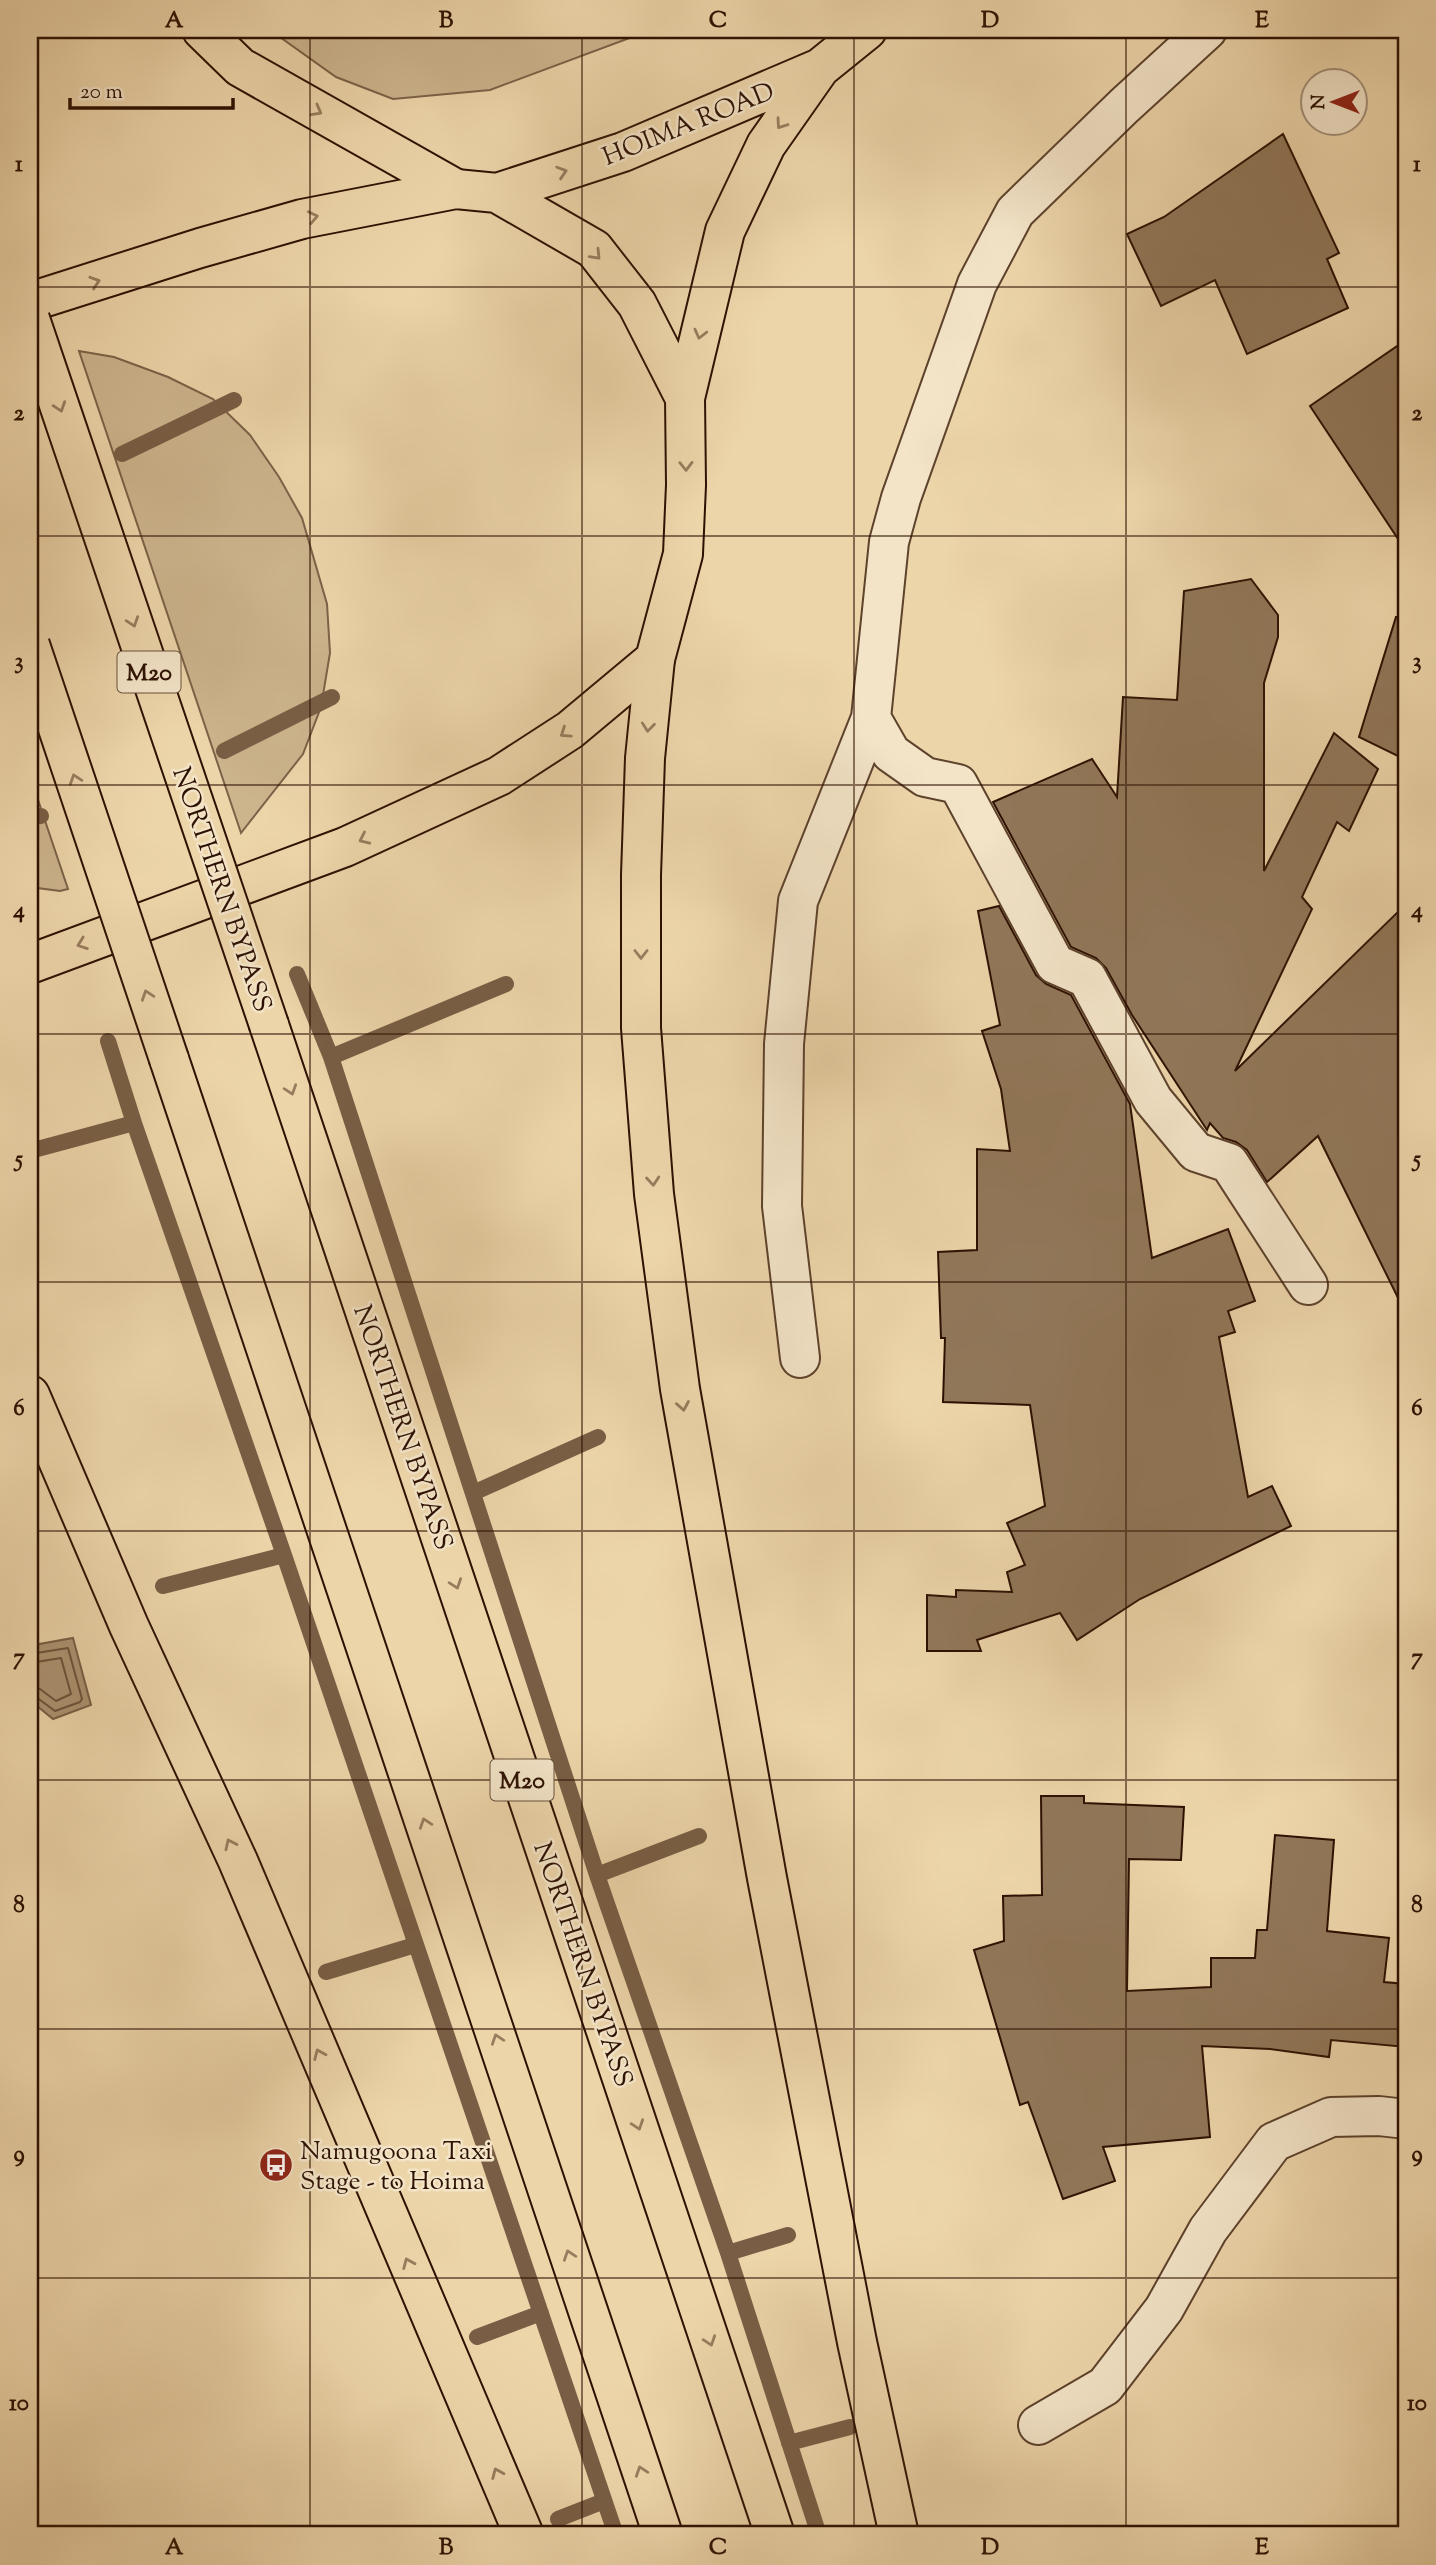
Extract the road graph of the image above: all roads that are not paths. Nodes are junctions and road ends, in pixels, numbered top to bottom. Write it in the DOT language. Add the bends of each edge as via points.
graph roads {
  1 [pos="202,30"];
  2 [pos="867,30"];
  3 [pos="1207,30"];
  4 [pos="820,68"];
  5 [pos="456,189"];
  6 [pos="497,193"];
  7 [pos="30,302"];
  8 [pos="30,319"];
  9 [pos="685,398"];
  10 [pos="30,646"];
  11 [pos="655,659"];
  12 [pos="871,718"];
  13 [pos="30,964"];
  14 [pos="1308,1285"];
  15 [pos="800,1358"];
  16 [pos="30,1395"];
  17 [pos="30,1457"];
  18 [pos="130,1626"];
  19 [pos="1406,2119"];
  20 [pos="1038,2425"];
  21 [pos="524,2535"];
  22 [pos="663,2535"];
  23 [pos="775,2535"];
  24 [pos="900,2535"];
  1 -- 5 [label="main road, one-way" via="240,67"];
  2 -- 4 [label="main road, HOIMA ROAD"];
  3 -- 12 [label="street" via="1015,212 977,284 889,542"];
  6 -- 4 [label="main road, HOIMA ROAD, one-way" via="623,152"];
  4 -- 9 [label="main road, one-way" via="766,145 725,231"];
  5 -- 6 [label="main road"];
  7 -- 5 [label="main road, one-way" via="302,219"];
  6 -- 9 [label="main road, one-way" via="594,249 636,304"];
  8 -- 23 [label="main road, NORTHERN BYPASS / M20, one-way, bridge"];
  9 -- 11 [label="main road, one-way" via="683,554"];
  22 -- 10 [label="main road, one-way, bridge"];
  11 -- 13 [label="main road, one-way" via="570,730 499,776 345,847"];
  11 -- 24 [label="main road, one-way" via="645,758 641,875 641,1028 654,1194 678,1376 767,1878 857,2342"];
  12 -- 14 [label="street" via="891,752 925,777 958,784 1055,964 1087,978 1153,1100 1196,1152 1229,1163"];
  12 -- 15 [label="street" via="798,901 784,1044 782,1206"];
  16 -- 18 [label="main road"];
  17 -- 18 [label="main road"];
  21 -- 18 [label="main road, one-way" via="238,1861"];
  19 -- 20 [label="street" via="1331,2117 1273,2143 1208,2230 1164,2309 1105,2386"];
}
